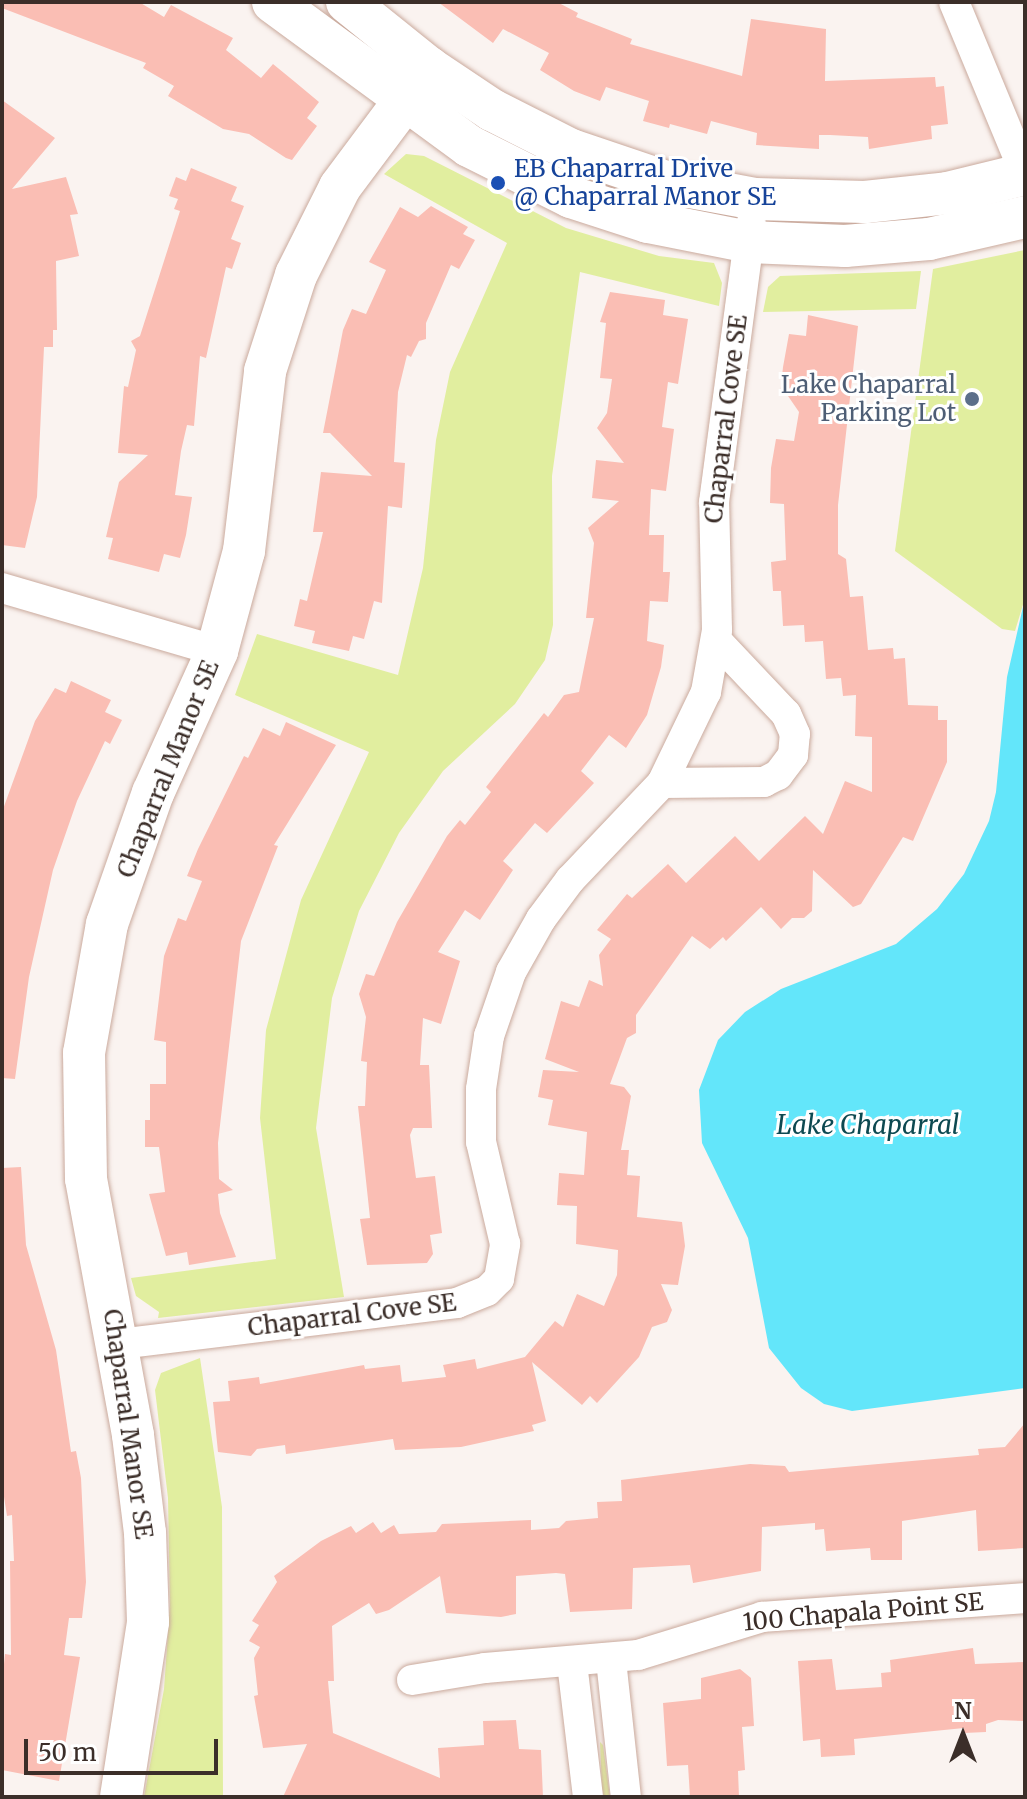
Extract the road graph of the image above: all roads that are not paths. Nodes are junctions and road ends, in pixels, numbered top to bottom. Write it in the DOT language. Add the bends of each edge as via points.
graph roads {
  1 [pos="273,2"];
  2 [pos="347,2"];
  3 [pos="954,2"];
  4 [pos="429,68"];
  5 [pos="402,101"];
  6 [pos="1025,173"];
  7 [pos="755,199"];
  8 [pos="1025,217"];
  9 [pos="749,242"];
  10 [pos="2,588"];
  11 [pos="716,640"];
  12 [pos="217,651"];
  13 [pos="662,783"];
  14 [pos="119,1344"];
  15 [pos="1025,1598"];
  16 [pos="611,1660"];
  17 [pos="572,1663"];
  18 [pos="412,1680"];
  19 [pos="121,1797"];
  20 [pos="588,1797"];
  21 [pos="626,1797"];
  1 -- 5 [label="street"];
  2 -- 4 [label="street"];
  3 -- 6 [label="street"];
  4 -- 5 [label="street, Chaparral Manor SE"];
  4 -- 7 [label="street" via="492,110 592,158 669,183"];
  5 -- 9 [label="street" via="486,156 571,197 648,222"];
  5 -- 12 [label="street, Chaparral Manor SE" via="340,187 296,275 265,371 244,551"];
  6 -- 7 [label="street" via="912,198"];
  7 -- 9 [label="street, Chaparral Cove SE"];
  8 -- 9 [label="street" via="958,234 879,244"];
  9 -- 11 [label="street, Chaparral Cove SE" via="714,502"];
  10 -- 12 [label="street"];
  11 -- 13 [label="street, Chaparral Cove SE" via="699,712"];
  11 -- 13 [label="street" via="786,714 795,734 793,755 775,777 758,783"];
  12 -- 14 [label="street, Chaparral Manor SE" via="153,793 107,924 84,1053 86,1179"];
  13 -- 14 [label="street, Chaparral Cove SE" via="559,893 517,959 500,998 486,1050 480,1109 484,1169 505,1244 505,1263 494,1285 457,1303"];
  14 -- 19 [label="street, Chaparral Manor SE" via="145,1533 148,1622"];
  15 -- 16 [label="street, 100 Chapala Point SE" via="762,1617"];
  16 -- 17 [label="street, 100 Chapala Point SE"];
  16 -- 21 [label="street"];
  17 -- 18 [label="street, 100 Chapala Point SE" via="485,1668"];
  17 -- 20 [label="street"];
}
